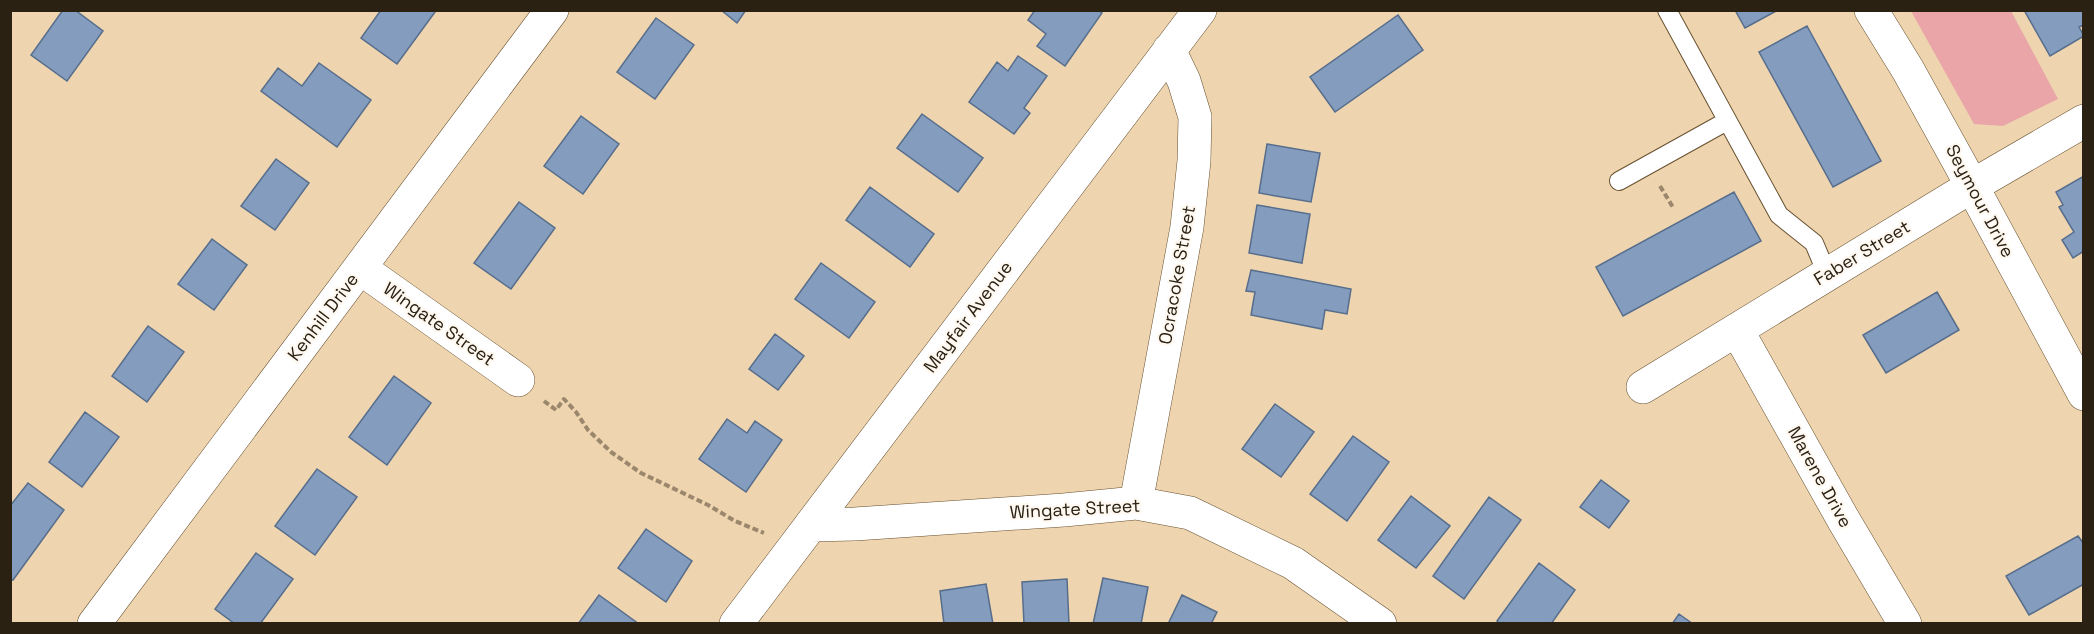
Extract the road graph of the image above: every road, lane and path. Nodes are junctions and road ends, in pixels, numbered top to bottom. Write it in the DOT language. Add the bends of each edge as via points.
graph roads {
  1 [pos="552,10"];
  2 [pos="1200,10"];
  3 [pos="1667,10"];
  4 [pos="1871,10"];
  5 [pos="1169,50"];
  6 [pos="1727,121"];
  7 [pos="2084,121"];
  8 [pos="1619,181"];
  9 [pos="1972,186"];
  10 [pos="360,268"];
  11 [pos="1827,274"];
  12 [pos="1737,330"];
  13 [pos="518,380"];
  14 [pos="1644,387"];
  15 [pos="2084,394"];
  16 [pos="1136,503"];
  17 [pos="801,537"];
  18 [pos="1368,620"];
  19 [pos="94,624"];
  20 [pos="736,624"];
  21 [pos="1905,624"];
  1 -- 10 [label="street, Kenhill Drive"];
  2 -- 5 [label="street, Mayfair Avenue"];
  3 -- 6 [label="lane"];
  4 -- 9 [label="street, Seymour Drive"];
  5 -- 16 [label="street, Ocracoke Street" via="1195,117 1194,161 1187,227"];
  5 -- 17 [label="street, Mayfair Avenue"];
  6 -- 8 [label="lane"];
  6 -- 11 [label="lane" via="1779,215 1814,243"];
  7 -- 9 [label="street, Faber Street"];
  9 -- 11 [label="street, Faber Street"];
  9 -- 15 [label="street, Seymour Drive"];
  10 -- 13 [label="street, Wingate Street"];
  10 -- 19 [label="street, Kenhill Drive"];
  11 -- 12 [label="street, Faber Street"];
  12 -- 14 [label="street, Faber Street"];
  12 -- 21 [label="street, Marene Drive"];
  13 -- 17 [label="path" via="556,410 564,399 588,430 641,473 735,521 767,533"];
  16 -- 17 [label="street, Wingate Street"];
  16 -- 18 [label="street, Wingate Street" via="1190,513 1293,563"];
  17 -- 20 [label="street, Mayfair Avenue"];
}
